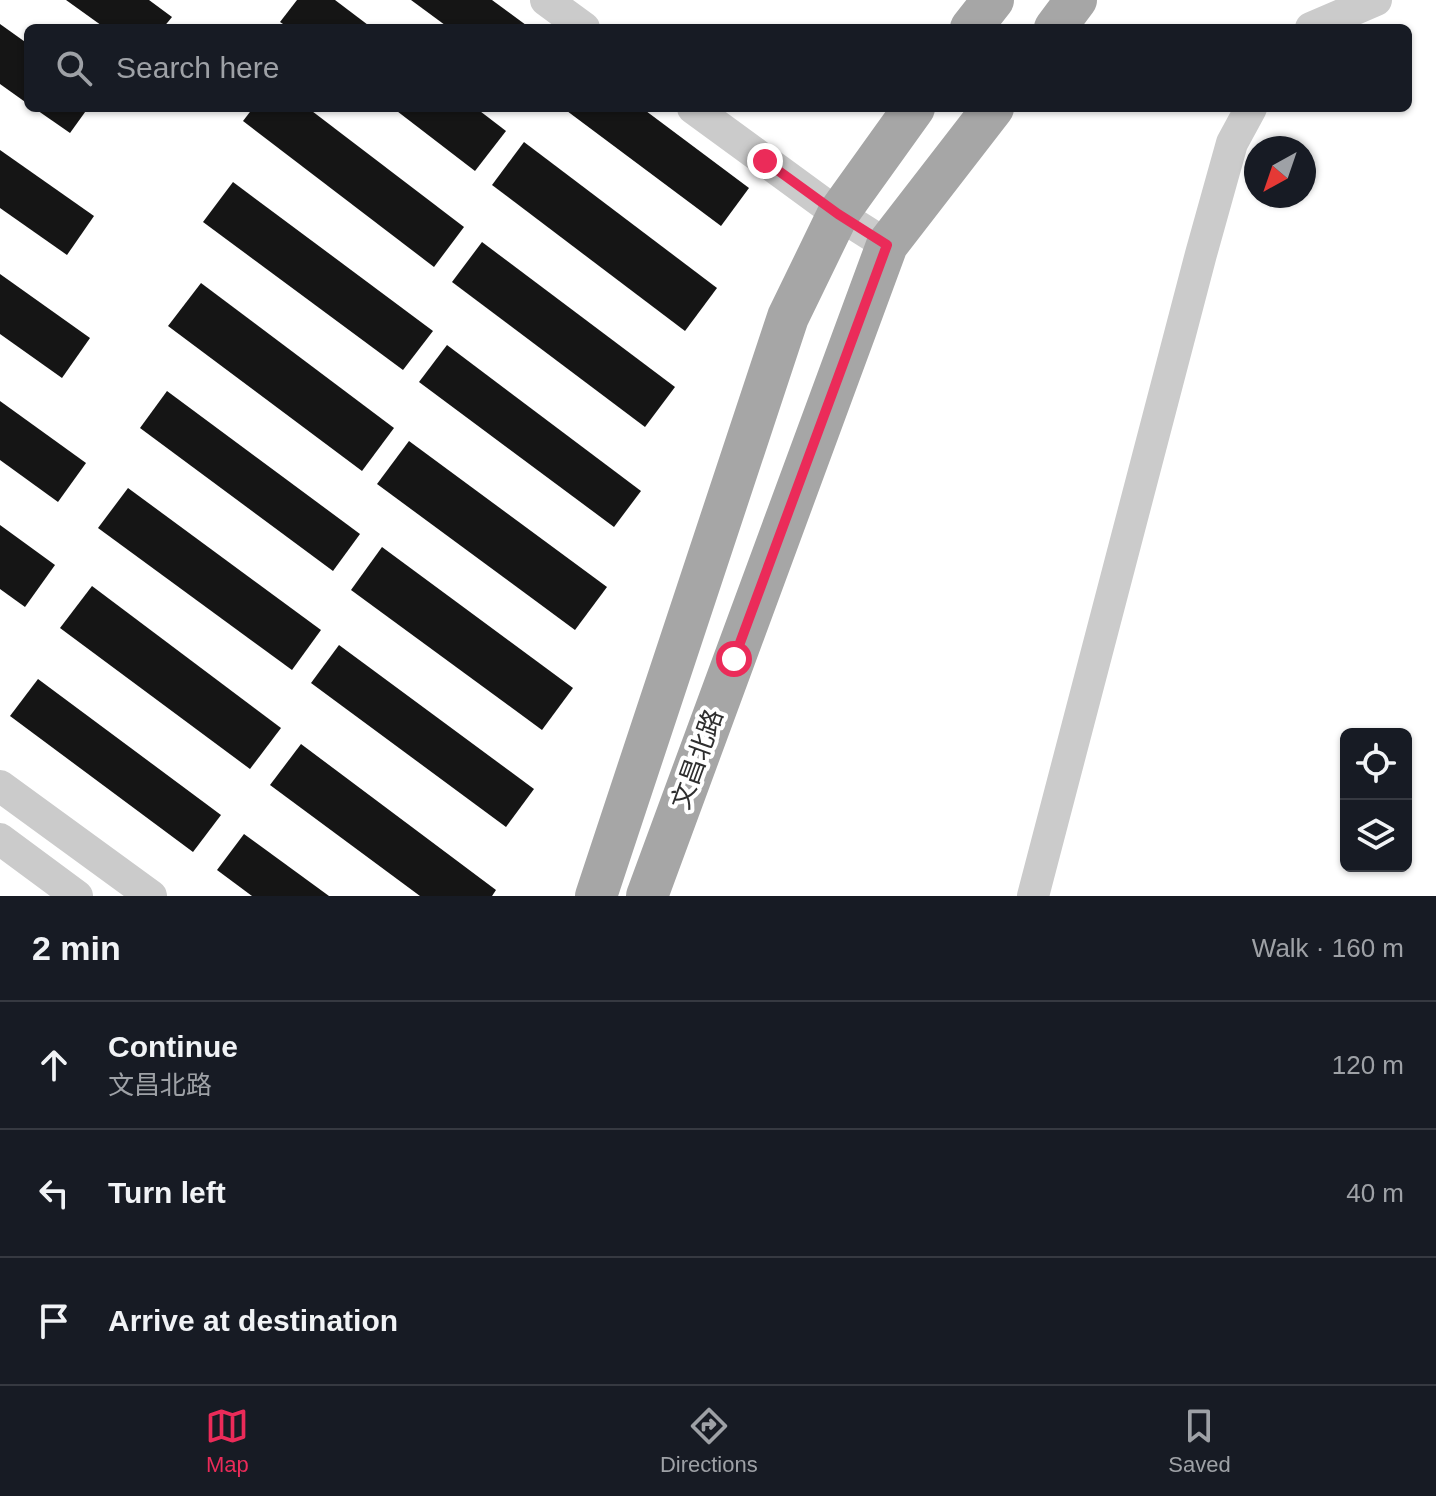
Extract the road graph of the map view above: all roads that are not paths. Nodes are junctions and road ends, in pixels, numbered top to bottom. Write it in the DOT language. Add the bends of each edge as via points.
graph roads {
  1 [pos="546,0"];
  2 [pos="993,0"];
  3 [pos="1076,0"];
  4 [pos="1376,0"];
  5 [pos="579,24"];
  6 [pos="974,24"];
  7 [pos="1058,24"];
  8 [pos="1320,24"];
  9 [pos="698,112"];
  10 [pos="911,112"];
  11 [pos="990,112"];
  12 [pos="1249,112"];
  13 [pos="838,214"];
  14 [pos="887,245"];
  15 [pos="0,786"];
  16 [pos="0,839"];
  17 [pos="77,896"];
  18 [pos="151,896"];
  19 [pos="596,896"];
  20 [pos="647,896"];
  21 [pos="1033,896"];
  1 -- 5 [label="street"];
  2 -- 6 [label="main road"];
  3 -- 7 [label="main road"];
  4 -- 8 [label="street"];
  9 -- 13 [label="street"];
  10 -- 13 [label="main road"];
  11 -- 14 [label="main road, 文昌北路"];
  12 -- 21 [label="street" via="1232,143 1205,240"];
  13 -- 14 [label="street"];
  13 -- 19 [label="main road" via="788,317"];
  14 -- 20 [label="main road, 文昌北路"];
  15 -- 18 [label="street"];
  16 -- 17 [label="street"];
}
